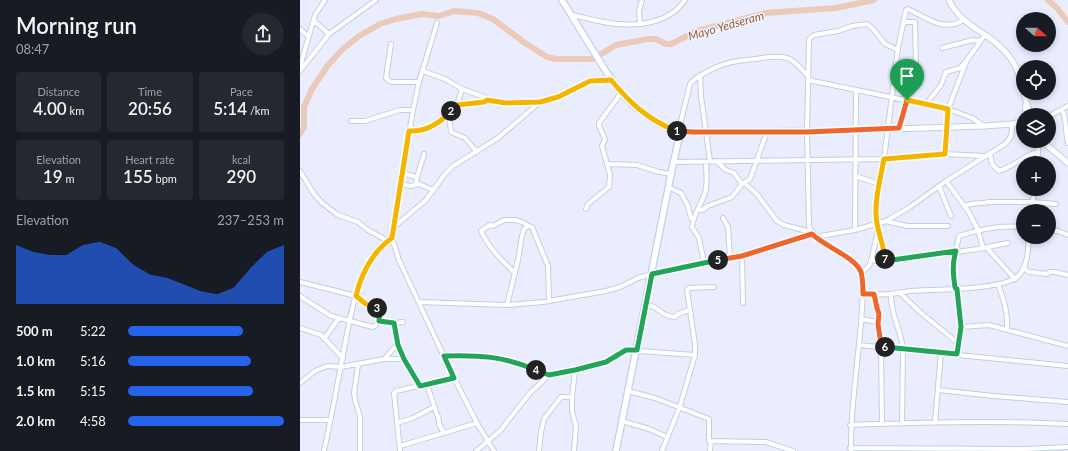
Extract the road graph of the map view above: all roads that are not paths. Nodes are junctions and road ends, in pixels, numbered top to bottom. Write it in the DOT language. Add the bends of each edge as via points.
graph roads {
  1 [pos="325,0"];
  2 [pos="376,0"];
  3 [pos="642,0"];
  4 [pos="686,0"];
  5 [pos="949,0"];
  6 [pos="564,2"];
  7 [pos="572,15"];
  8 [pos="963,20"];
  9 [pos="314,21"];
  10 [pos="904,22"];
  11 [pos="438,23"];
  12 [pos="640,23"];
  13 [pos="300,29"];
  14 [pos="329,34"];
  15 [pos="985,35"];
  16 [pos="308,36"];
  17 [pos="980,41"];
  18 [pos="391,44"];
  19 [pos="942,48"];
  20 [pos="898,50"];
  21 [pos="967,60"];
  22 [pos="300,65"];
  23 [pos="1016,68"];
  24 [pos="300,71"];
  25 [pos="423,71"];
  26 [pos="700,75"];
  27 [pos="808,78"];
  28 [pos="611,80"];
  29 [pos="419,82"];
  30 [pos="462,89"];
  31 [pos="856,91"];
  32 [pos="621,93"];
  33 [pos="892,97"];
  34 [pos="487,100"];
  35 [pos="907,100"];
  36 [pos="540,102"];
  37 [pos="926,104"];
  38 [pos="457,105"];
  39 [pos="1068,106"];
  40 [pos="948,109"];
  41 [pos="1062,109"];
  42 [pos="413,110"];
  43 [pos="1056,112"];
  44 [pos="449,113"];
  45 [pos="351,121"];
  46 [pos="1014,124"];
  47 [pos="984,126"];
  48 [pos="947,127"];
  49 [pos="899,128"];
  50 [pos="887,129"];
  51 [pos="856,130"];
  52 [pos="409,131"];
  53 [pos="679,131"];
  54 [pos="707,132"];
  55 [pos="767,132"];
  56 [pos="807,132"];
  57 [pos="1068,143"];
  58 [pos="1039,148"];
  59 [pos="1049,148"];
  60 [pos="477,152"];
  61 [pos="1038,152"];
  62 [pos="990,153"];
  63 [pos="424,154"];
  64 [pos="945,154"];
  65 [pos="1068,155"];
  66 [pos="984,156"];
  67 [pos="1038,156"];
  68 [pos="884,159"];
  69 [pos="855,160"];
  70 [pos="716,161"];
  71 [pos="758,161"];
  72 [pos="808,161"];
  73 [pos="1066,161"];
  74 [pos="674,162"];
  75 [pos="708,162"];
  76 [pos="608,164"];
  77 [pos="300,171"];
  78 [pos="402,173"];
  79 [pos="671,174"];
  80 [pos="855,176"];
  81 [pos="416,177"];
  82 [pos="946,181"];
  83 [pos="400,184"];
  84 [pos="416,184"];
  85 [pos="743,184"];
  86 [pos="879,184"];
  87 [pos="939,186"];
  88 [pos="668,187"];
  89 [pos="433,190"];
  90 [pos="1033,196"];
  91 [pos="1033,202"];
  92 [pos="1056,204"];
  93 [pos="965,206"];
  94 [pos="586,209"];
  95 [pos="699,209"];
  96 [pos="951,216"];
  97 [pos="692,218"];
  98 [pos="723,218"];
  99 [pos="886,221"];
  100 [pos="878,224"];
  101 [pos="528,226"];
  102 [pos="948,226"];
  103 [pos="394,227"];
  104 [pos="1016,227"];
  105 [pos="855,230"];
  106 [pos="978,230"];
  107 [pos="878,231"];
  108 [pos="1056,231"];
  109 [pos="813,234"];
  110 [pos="1068,235"];
  111 [pos="390,240"];
  112 [pos="1008,243"];
  113 [pos="1028,244"];
  114 [pos="984,248"];
  115 [pos="956,251"];
  116 [pos="742,256"];
  117 [pos="730,257"];
  118 [pos="871,261"];
  119 [pos="885,261"];
  120 [pos="704,263"];
  121 [pos="1024,267"];
  122 [pos="515,273"];
  123 [pos="861,273"];
  124 [pos="652,274"];
  125 [pos="1068,275"];
  126 [pos="1015,279"];
  127 [pos="300,282"];
  128 [pos="998,284"];
  129 [pos="714,287"];
  130 [pos="957,289"];
  131 [pos="900,292"];
  132 [pos="863,294"];
  133 [pos="874,294"];
  134 [pos="891,294"];
  135 [pos="300,296"];
  136 [pos="356,296"];
  137 [pos="549,300"];
  138 [pos="418,302"];
  139 [pos="743,303"];
  140 [pos="646,304"];
  141 [pos="507,305"];
  142 [pos="689,310"];
  143 [pos="339,318"];
  144 [pos="861,319"];
  145 [pos="349,321"];
  146 [pos="379,321"];
  147 [pos="403,322"];
  148 [pos="878,322"];
  149 [pos="394,323"];
  150 [pos="961,327"];
  151 [pos="300,329"];
  152 [pos="1007,330"];
  153 [pos="324,339"];
  154 [pos="959,344"];
  155 [pos="398,345"];
  156 [pos="859,345"];
  157 [pos="1068,346"];
  158 [pos="881,347"];
  159 [pos="903,349"];
  160 [pos="637,350"];
  161 [pos="941,352"];
  162 [pos="957,354"];
  163 [pos="695,355"];
  164 [pos="444,356"];
  165 [pos="342,358"];
  166 [pos="384,359"];
  167 [pos="404,359"];
  168 [pos="358,365"];
  169 [pos="1068,366"];
  170 [pos="341,367"];
  171 [pos="575,370"];
  172 [pos="549,375"];
  173 [pos="454,378"];
  174 [pos="300,383"];
  175 [pos="427,385"];
  176 [pos="420,386"];
  177 [pos="938,390"];
  178 [pos="628,391"];
  179 [pos="572,397"];
  180 [pos="1068,402"];
  181 [pos="680,406"];
  182 [pos="434,407"];
  183 [pos="300,420"];
  184 [pos="330,420"];
  185 [pos="622,421"];
  186 [pos="902,422"];
  187 [pos="935,422"];
  188 [pos="397,423"];
  189 [pos="476,423"];
  190 [pos="882,424"];
  191 [pos="1068,424"];
  192 [pos="850,426"];
  193 [pos="444,433"];
  194 [pos="667,437"];
  195 [pos="711,441"];
  196 [pos="488,442"];
  197 [pos="1068,447"];
  198 [pos="400,448"];
  199 [pos="850,450"];
  200 [pos="324,451"];
  201 [pos="360,451"];
  202 [pos="476,451"];
  203 [pos="494,451"];
  204 [pos="539,451"];
  205 [pos="574,451"];
  206 [pos="616,451"];
  207 [pos="662,451"];
  208 [pos="710,451"];
  209 [pos="793,451"];
  1 -- 9 [label="street"];
  2 -- 14 [label="street"];
  3 -- 12 [label="street"];
  4 -- 12 [label="street" via="676,12 665,18"];
  5 -- 8 [label="street"];
  6 -- 7 [label="main road"];
  7 -- 12 [label="street" via="617,24"];
  7 -- 28 [label="main road"];
  8 -- 10 [label="street" via="956,25 941,24 908,9"];
  8 -- 15 [label="street"];
  9 -- 14 [label="street"];
  9 -- 16 [label="street"];
  10 -- 20 [label="street"];
  10 -- 35 [label="street" via="914,22 916,27 916,66"];
  11 -- 25 [label="street"];
  13 -- 16 [label="street"];
  14 -- 24 [label="street"];
  15 -- 17 [label="street"];
  15 -- 23 [label="street" via="1008,55"];
  16 -- 22 [label="street"];
  17 -- 19 [label="street" via="973,40"];
  17 -- 21 [label="street"];
  18 -- 29 [label="street" via="386,78 391,82"];
  20 -- 27 [label="street" via="885,44 867,24 814,35 809,38"];
  20 -- 33 [label="street"];
  21 -- 37 [label="street" via="960,68 946,72 941,85"];
  21 -- 40 [label="street"];
  25 -- 29 [label="street"];
  25 -- 30 [label="street"];
  26 -- 27 [label="street" via="725,63 780,57 793,60"];
  26 -- 53 [label="street" via="690,84"];
  26 -- 54 [label="street"];
  27 -- 31 [label="street"];
  27 -- 56 [label="street"];
  28 -- 32 [label="main road"];
  28 -- 36 [label="street" via="590,81 558,97"];
  29 -- 42 [label="street"];
  30 -- 34 [label="street"];
  30 -- 38 [label="street"];
  31 -- 33 [label="street"];
  31 -- 51 [label="street"];
  32 -- 53 [label="main road" via="659,123"];
  32 -- 76 [label="street" via="599,123 605,139 602,146"];
  33 -- 35 [label="street"];
  33 -- 50 [label="street"];
  34 -- 36 [label="street" via="506,103"];
  34 -- 38 [label="street"];
  35 -- 37 [label="street"];
  35 -- 49 [label="street"];
  36 -- 60 [label="street" via="498,138"];
  37 -- 40 [label="street"];
  38 -- 44 [label="street"];
  39 -- 41 [label="street"];
  40 -- 47 [label="street" via="972,118"];
  40 -- 48 [label="street"];
  41 -- 43 [label="street"];
  41 -- 57 [label="street"];
  42 -- 45 [label="street" via="400,110 365,121"];
  42 -- 52 [label="street"];
  44 -- 52 [label="street" via="429,128"];
  44 -- 60 [label="street" via="451,132 465,138"];
  46 -- 47 [label="street"];
  46 -- 62 [label="street" via="1010,140"];
  47 -- 48 [label="street"];
  48 -- 49 [label="street"];
  48 -- 64 [label="street"];
  49 -- 50 [label="street"];
  50 -- 51 [label="street"];
  50 -- 68 [label="street"];
  51 -- 56 [label="street"];
  51 -- 69 [label="street"];
  52 -- 78 [label="street"];
  53 -- 54 [label="street"];
  53 -- 74 [label="main road"];
  54 -- 55 [label="street"];
  54 -- 75 [label="street"];
  55 -- 56 [label="street"];
  55 -- 71 [label="street"];
  56 -- 72 [label="street"];
  58 -- 61 [label="street"];
  59 -- 73 [label="street"];
  60 -- 89 [label="street" via="453,166"];
  61 -- 62 [label="street" via="999,171 992,164"];
  61 -- 67 [label="street"];
  62 -- 66 [label="street"];
  63 -- 81 [label="street"];
  64 -- 66 [label="street"];
  64 -- 68 [label="street"];
  65 -- 73 [label="street"];
  66 -- 82 [label="street"];
  68 -- 69 [label="street"];
  68 -- 86 [label="street"];
  69 -- 72 [label="street"];
  69 -- 80 [label="street"];
  70 -- 71 [label="street"];
  70 -- 75 [label="street"];
  70 -- 85 [label="street" via="734,173"];
  71 -- 72 [label="street"];
  71 -- 85 [label="street" via="752,177"];
  72 -- 109 [label="street" via="808,223"];
  74 -- 75 [label="street"];
  74 -- 79 [label="main road"];
  75 -- 95 [label="street" via="706,188"];
  76 -- 79 [label="street" via="637,165"];
  76 -- 94 [label="street" via="609,187 588,204"];
  77 -- 111 [label="street" via="322,203 338,215 358,222 368,230"];
  78 -- 81 [label="street"];
  78 -- 83 [label="street"];
  79 -- 88 [label="main road"];
  80 -- 86 [label="street"];
  80 -- 105 [label="street"];
  81 -- 84 [label="street"];
  82 -- 87 [label="street"];
  82 -- 93 [label="street"];
  83 -- 84 [label="street"];
  83 -- 103 [label="street"];
  84 -- 89 [label="street"];
  85 -- 95 [label="street" via="732,197"];
  85 -- 109 [label="street" via="756,193 777,221"];
  86 -- 100 [label="street" via="876,207"];
  87 -- 96 [label="street"];
  87 -- 99 [label="street"];
  88 -- 97 [label="street" via="681,192"];
  88 -- 124 [label="main road"];
  89 -- 103 [label="street" via="426,200"];
  90 -- 91 [label="street"];
  91 -- 92 [label="street"];
  91 -- 93 [label="street" via="988,202"];
  93 -- 106 [label="street"];
  95 -- 97 [label="street"];
  97 -- 120 [label="street" via="692,227 699,238"];
  98 -- 117 [label="street" via="728,226"];
  99 -- 100 [label="street"];
  99 -- 102 [label="street" via="907,226"];
  100 -- 105 [label="street"];
  100 -- 107 [label="street"];
  101 -- 122 [label="street" via="522,236"];
  101 -- 122 [label="street" via="504,220 481,231 489,245"];
  101 -- 137 [label="street" via="532,227 548,266"];
  103 -- 111 [label="street"];
  104 -- 106 [label="street"];
  105 -- 109 [label="street"];
  106 -- 114 [label="street"];
  106 -- 115 [label="street" via="960,236"];
  107 -- 118 [label="street"];
  107 -- 119 [label="street"];
  108 -- 110 [label="street"];
  109 -- 116 [label="street"];
  109 -- 123 [label="street" via="851,261"];
  111 -- 136 [label="street" via="364,272"];
  111 -- 138 [label="street"];
  112 -- 114 [label="street"];
  113 -- 121 [label="street"];
  114 -- 115 [label="street"];
  114 -- 126 [label="street"];
  115 -- 119 [label="street"];
  115 -- 130 [label="street" via="953,275"];
  116 -- 117 [label="street"];
  116 -- 139 [label="street"];
  117 -- 120 [label="street"];
  118 -- 119 [label="street"];
  118 -- 123 [label="street"];
  120 -- 124 [label="street"];
  121 -- 125 [label="street" via="1030,272"];
  121 -- 126 [label="street"];
  122 -- 141 [label="street"];
  123 -- 132 [label="street"];
  124 -- 137 [label="street" via="606,291"];
  124 -- 140 [label="main road"];
  126 -- 128 [label="street"];
  127 -- 136 [label="street"];
  128 -- 130 [label="street"];
  128 -- 152 [label="street" via="1006,305"];
  129 -- 142 [label="street" via="689,288"];
  130 -- 131 [label="street"];
  130 -- 150 [label="street"];
  131 -- 134 [label="street"];
  131 -- 154 [label="street"];
  132 -- 133 [label="street"];
  132 -- 144 [label="street"];
  133 -- 134 [label="street"];
  133 -- 148 [label="street" via="879,314"];
  134 -- 159 [label="street" via="892,309"];
  135 -- 143 [label="street" via="326,313"];
  136 -- 145 [label="street"];
  136 -- 146 [label="street" via="380,311"];
  137 -- 141 [label="street"];
  138 -- 141 [label="street"];
  138 -- 164 [label="street"];
  140 -- 142 [label="street" via="671,317"];
  140 -- 160 [label="main road"];
  142 -- 163 [label="street"];
  143 -- 145 [label="street"];
  143 -- 153 [label="street"];
  144 -- 148 [label="street"];
  144 -- 156 [label="street"];
  145 -- 146 [label="street" via="373,328"];
  145 -- 165 [label="street"];
  146 -- 149 [label="street"];
  147 -- 149 [label="street"];
  148 -- 158 [label="street"];
  149 -- 155 [label="street"];
  150 -- 152 [label="street" via="989,326"];
  150 -- 154 [label="street"];
  151 -- 153 [label="street" via="321,335"];
  152 -- 157 [label="street"];
  153 -- 165 [label="street"];
  154 -- 162 [label="street"];
  155 -- 166 [label="street"];
  155 -- 167 [label="street"];
  156 -- 158 [label="street"];
  156 -- 192 [label="street"];
  158 -- 159 [label="street"];
  158 -- 190 [label="street"];
  159 -- 161 [label="street"];
  159 -- 186 [label="street"];
  160 -- 163 [label="street"];
  160 -- 171 [label="street" via="626,350 606,362"];
  160 -- 178 [label="main road"];
  161 -- 162 [label="street"];
  161 -- 177 [label="street"];
  162 -- 169 [label="street"];
  163 -- 181 [label="street"];
  164 -- 172 [label="street" via="486,356 516,362"];
  164 -- 173 [label="street"];
  165 -- 170 [label="street"];
  166 -- 167 [label="street"];
  166 -- 168 [label="street"];
  167 -- 176 [label="street"];
  168 -- 170 [label="street"];
  168 -- 201 [label="street" via="354,393 360,417"];
  170 -- 174 [label="street" via="321,368"];
  170 -- 184 [label="street"];
  171 -- 172 [label="street"];
  171 -- 179 [label="street"];
  172 -- 196 [label="street"];
  173 -- 175 [label="street"];
  173 -- 189 [label="street"];
  175 -- 176 [label="street"];
  175 -- 182 [label="street"];
  176 -- 188 [label="street" via="394,393"];
  177 -- 180 [label="street"];
  177 -- 187 [label="street"];
  178 -- 181 [label="street"];
  178 -- 185 [label="main road"];
  179 -- 204 [label="street" via="561,397 544,419"];
  179 -- 205 [label="street" via="576,426"];
  181 -- 194 [label="street"];
  181 -- 195 [label="street" via="709,419 708,440"];
  182 -- 188 [label="street"];
  182 -- 193 [label="street"];
  183 -- 184 [label="street"];
  184 -- 200 [label="street"];
  185 -- 194 [label="street"];
  185 -- 206 [label="main road"];
  186 -- 187 [label="street"];
  186 -- 190 [label="street"];
  187 -- 191 [label="street"];
  188 -- 198 [label="street"];
  189 -- 193 [label="street"];
  189 -- 196 [label="street"];
  190 -- 192 [label="street"];
  192 -- 199 [label="street"];
  193 -- 198 [label="street"];
  194 -- 207 [label="street"];
  195 -- 208 [label="street"];
  195 -- 209 [label="street" via="766,442"];
  196 -- 202 [label="street"];
  196 -- 203 [label="street"];
  197 -- 199 [label="street"];
}
